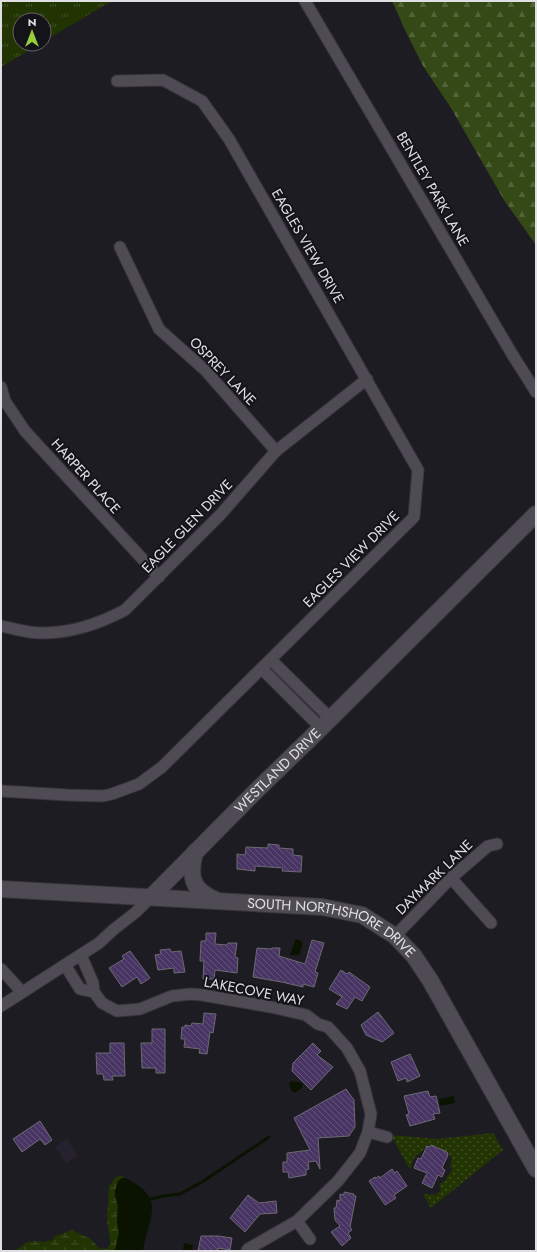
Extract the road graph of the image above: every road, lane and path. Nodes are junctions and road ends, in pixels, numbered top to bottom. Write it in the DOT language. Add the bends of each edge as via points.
graph roads {
  1 [pos="305,1"];
  2 [pos="116,81"];
  3 [pos="120,247"];
  4 [pos="367,379"];
  5 [pos="1,387"];
  6 [pos="536,392"];
  7 [pos="276,451"];
  8 [pos="536,514"];
  9 [pos="159,577"];
  10 [pos="1,626"];
  11 [pos="271,660"];
  12 [pos="262,669"];
  13 [pos="326,723"];
  14 [pos="1,791"];
  15 [pos="497,844"];
  16 [pos="195,852"];
  17 [pos="451,878"];
  18 [pos="1,889"];
  19 [pos="151,897"];
  20 [pos="219,902"];
  21 [pos="491,923"];
  22 [pos="395,936"];
  23 [pos="81,955"];
  24 [pos="65,965"];
  25 [pos="1,969"];
  26 [pos="22,992"];
  27 [pos="94,992"];
  28 [pos="1,1006"];
  29 [pos="368,1132"];
  30 [pos="387,1137"];
  31 [pos="536,1169"];
  32 [pos="297,1221"];
  33 [pos="310,1239"];
  34 [pos="247,1251"];
  1 -- 6 [label="street, BENTLEY PARK LANE"];
  2 -- 4 [label="street, EAGLES VIEW DRIVE" via="163,80 202,100 230,139"];
  3 -- 7 [label="street, OSPREY LANE" via="159,329 206,371"];
  4 -- 7 [label="street, EAGLE GLEN DRIVE"];
  4 -- 11 [label="street, EAGLES VIEW DRIVE" via="418,470 414,517"];
  5 -- 9 [label="street, HARPER PLACE" via="5,401 25,431"];
  7 -- 9 [label="street, EAGLE GLEN DRIVE" via="221,514"];
  8 -- 13 [label="main road, WESTLAND DRIVE"];
  9 -- 10 [label="street, EAGLE GLEN DRIVE" via="125,610 92,625 65,632 28,632"];
  11 -- 12 [label="street, EAGLES VIEW DRIVE"];
  11 -- 13 [label="street"];
  12 -- 13 [label="street"];
  12 -- 14 [label="street, EAGLES VIEW DRIVE" via="162,767 139,784 112,794 95,796"];
  13 -- 16 [label="main road, WESTLAND DRIVE"];
  15 -- 17 [label="street, DAYMARK LANE" via="488,846"];
  16 -- 19 [label="main road, WESTLAND DRIVE"];
  16 -- 20 [label="main road" via="192,869 195,885 197,889"];
  17 -- 21 [label="street"];
  17 -- 22 [label="street, DAYMARK LANE"];
  18 -- 19 [label="main road, SOUTH NORTHSHORE DRIVE"];
  19 -- 20 [label="main road, SOUTH NORTHSHORE DRIVE"];
  19 -- 23 [label="street, WESTLAND DRIVE"];
  20 -- 22 [label="main road, SOUTH NORTHSHORE DRIVE" via="322,907 362,916"];
  22 -- 31 [label="main road, SOUTH NORTHSHORE DRIVE" via="414,956 430,980"];
  23 -- 24 [label="street, WESTLAND DRIVE"];
  23 -- 27 [label="street, LAKECOVE WAY" via="93,983"];
  24 -- 26 [label="street, WESTLAND DRIVE"];
  24 -- 27 [label="street, LAKECOVE WAY" via="80,989"];
  25 -- 26 [label="street"];
  26 -- 28 [label="street, WESTLAND DRIVE"];
  27 -- 29 [label="street, LAKECOVE WAY" via="102,1003 117,1011 140,1009 172,996 191,994 271,1006 306,1015 318,1024 328,1027 347,1048 360,1071 371,1114"];
  29 -- 30 [label="street"];
  29 -- 32 [label="street, LAKECOVE WAY" via="360,1153 338,1181"];
  32 -- 33 [label="street"];
  32 -- 34 [label="street, LAKECOVE WAY"];
}
